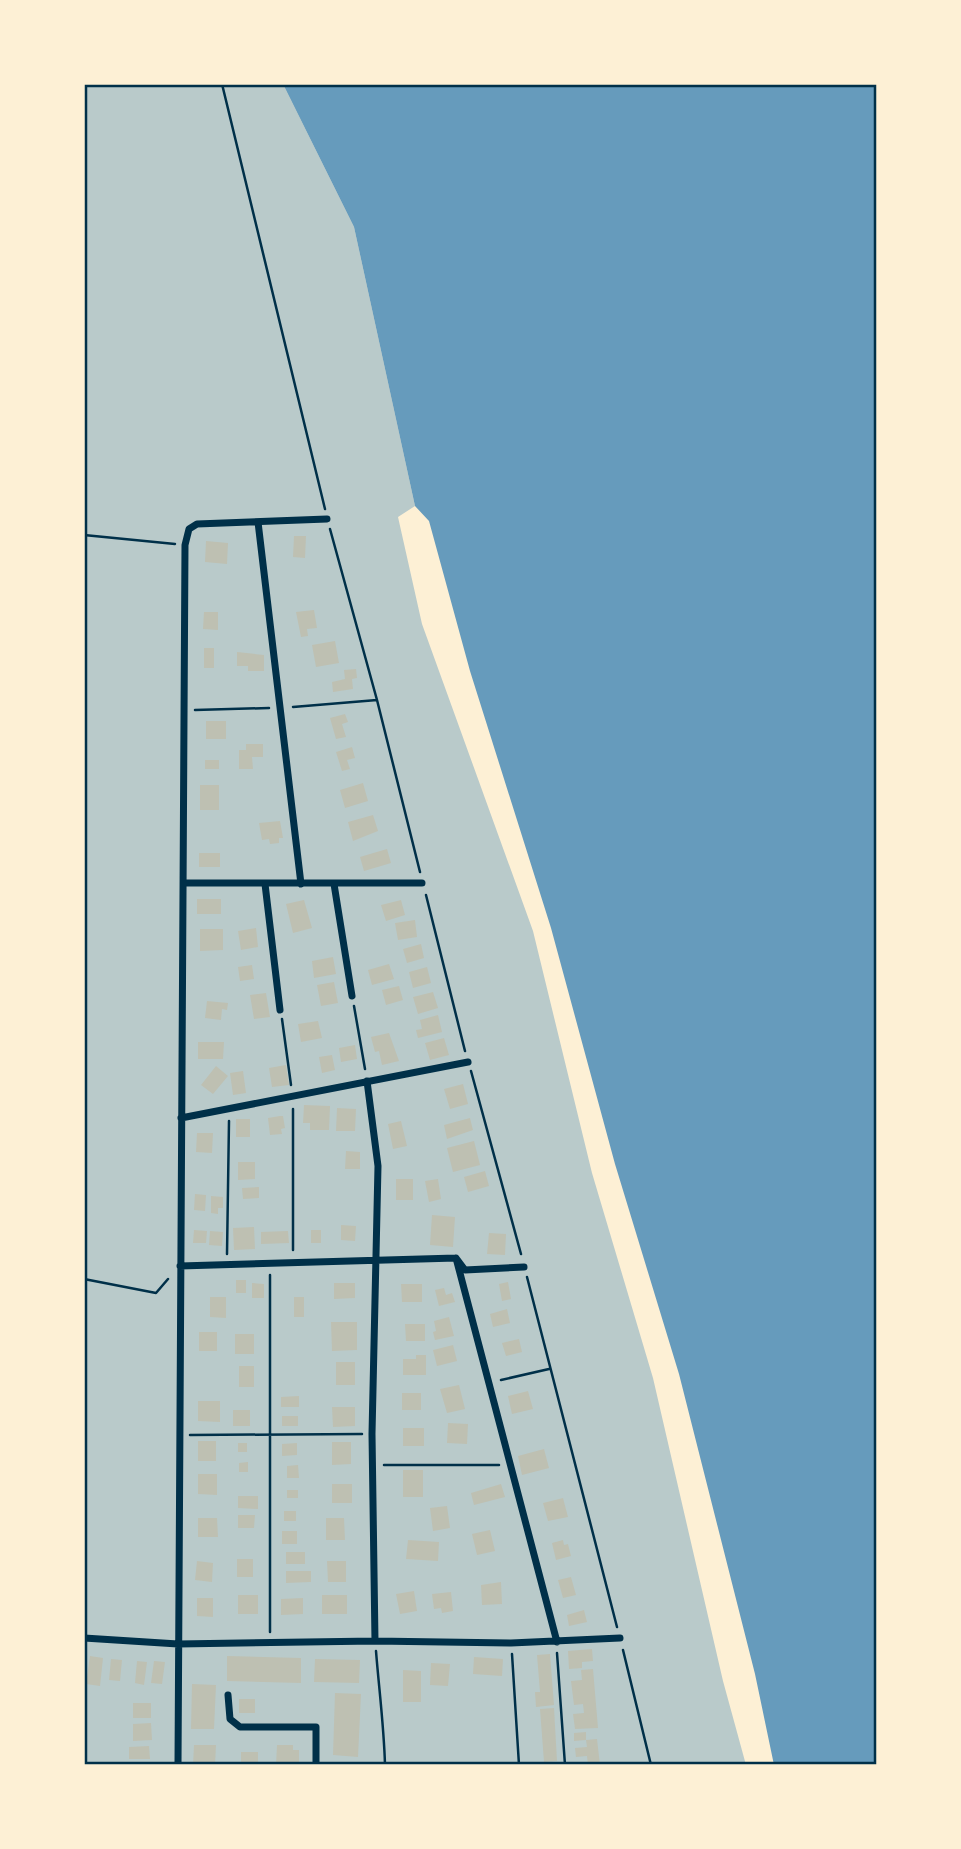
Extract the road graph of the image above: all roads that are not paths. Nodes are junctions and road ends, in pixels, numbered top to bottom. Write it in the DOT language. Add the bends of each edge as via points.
graph roads {
  1 [pos="327,519"];
  2 [pos="258,522"];
  3 [pos="183,883"];
  4 [pos="422,883"];
  5 [pos="265,884"];
  6 [pos="301,884"];
  7 [pos="334,884"];
  8 [pos="352,996"];
  9 [pos="280,1010"];
  10 [pos="468,1062"];
  11 [pos="367,1081"];
  12 [pos="181,1118"];
  13 [pos="456,1258"];
  14 [pos="377,1261"];
  15 [pos="180,1266"];
  16 [pos="524,1267"];
  17 [pos="84,1638"];
  18 [pos="620,1638"];
  19 [pos="375,1641"];
  20 [pos="557,1642"];
  21 [pos="178,1644"];
  22 [pos="228,1695"];
  23 [pos="178,1765"];
  24 [pos="316,1765"];
  1 -- 2 [label="street"];
  2 -- 3 [label="street" via="197,524 188,529"];
  2 -- 6 [label="street"];
  3 -- 5 [label="street"];
  3 -- 12 [label="street"];
  4 -- 7 [label="street"];
  5 -- 6 [label="street"];
  5 -- 9 [label="street"];
  6 -- 7 [label="street"];
  7 -- 8 [label="street"];
  10 -- 11 [label="street"];
  11 -- 12 [label="street"];
  11 -- 14 [label="street" via="378,1166"];
  12 -- 15 [label="street"];
  13 -- 14 [label="street"];
  13 -- 16 [label="street" via="465,1270"];
  13 -- 20 [label="street"];
  14 -- 15 [label="street"];
  14 -- 19 [label="street" via="372,1434"];
  15 -- 21 [label="street"];
  17 -- 21 [label="street"];
  18 -- 20 [label="street"];
  19 -- 20 [label="street"];
  19 -- 21 [label="street"];
  21 -- 23 [label="street"];
  22 -- 24 [label="street" via="230,1719 240,1727 316,1727"];
}
